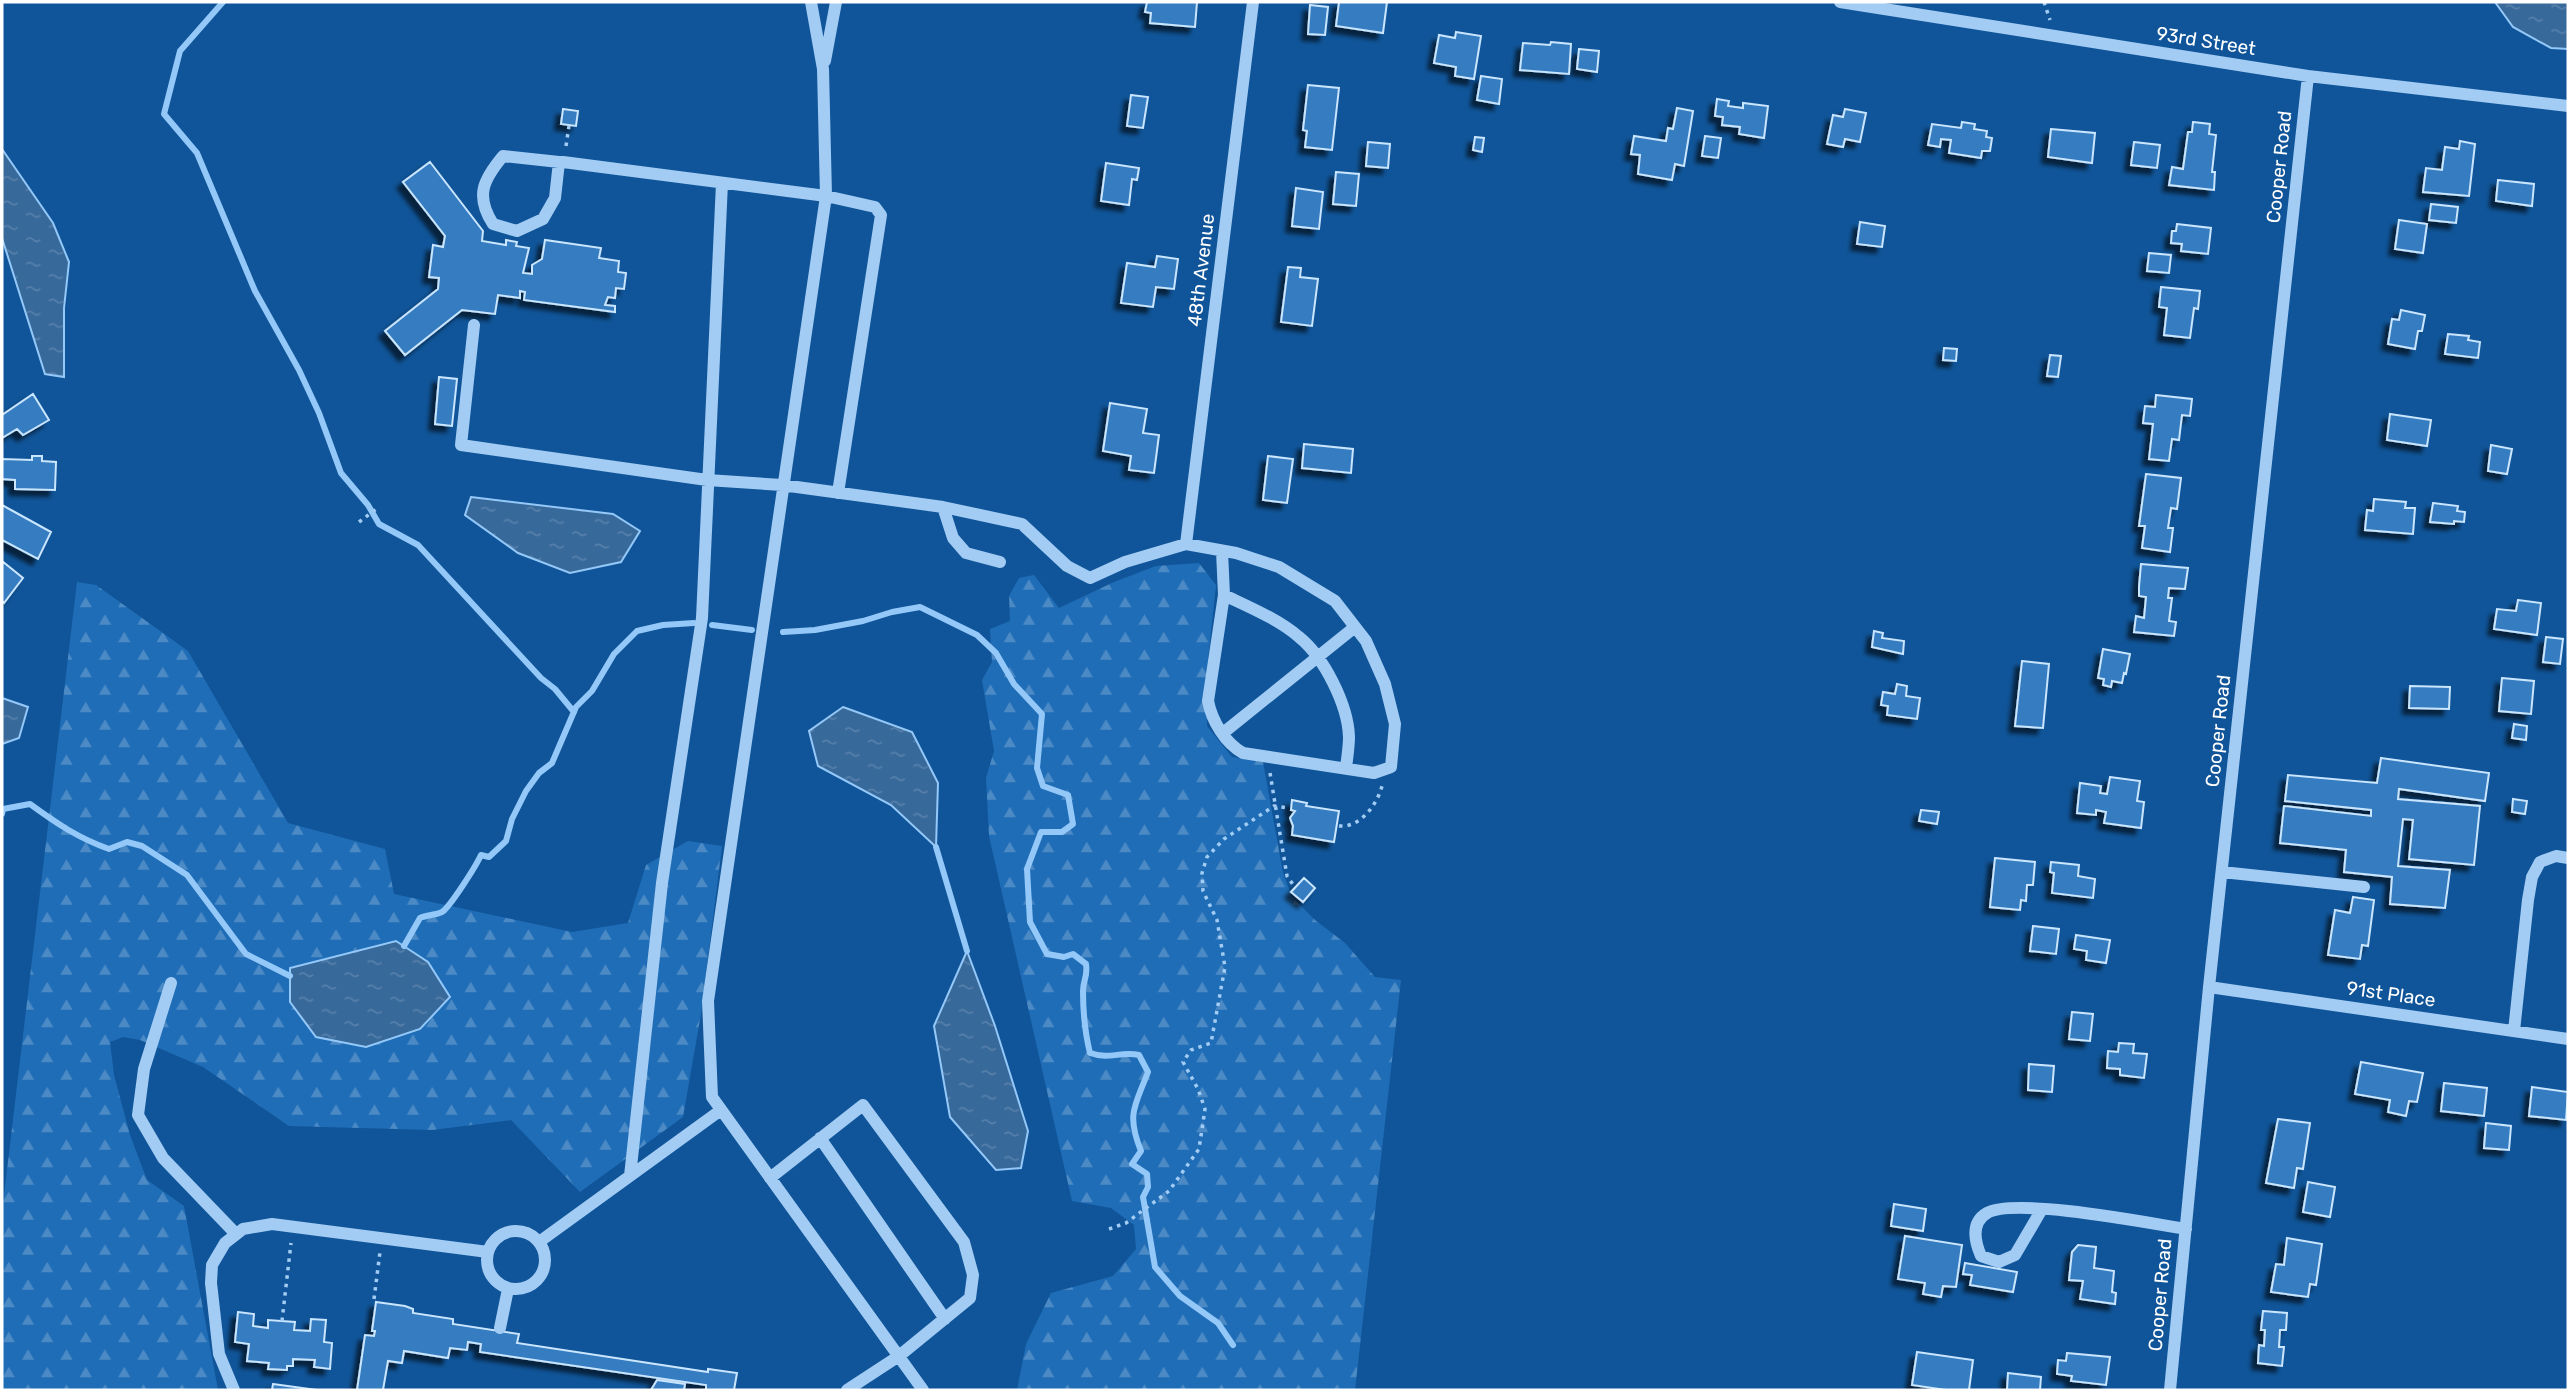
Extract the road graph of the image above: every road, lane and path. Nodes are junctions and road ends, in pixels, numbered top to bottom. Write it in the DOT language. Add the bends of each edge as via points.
graph roads {
  1 [pos="811,2"];
  2 [pos="836,2"];
  3 [pos="1253,2"];
  4 [pos="1840,2"];
  5 [pos="823,69"];
  6 [pos="2308,76"];
  7 [pos="2568,106"];
  8 [pos="569,126"];
  9 [pos="561,162"];
  10 [pos="722,183"];
  11 [pos="825,196"];
  12 [pos="474,325"];
  13 [pos="707,480"];
  14 [pos="782,485"];
  15 [pos="838,493"];
  16 [pos="379,507"];
  17 [pos="943,507"];
  18 [pos="359,522"];
  19 [pos="1186,544"];
  20 [pos="1222,551"];
  21 [pos="1000,562"];
  22 [pos="1224,595"];
  23 [pos="1355,627"];
  24 [pos="1317,657"];
  25 [pos="1223,733"];
  26 [pos="1268,757"];
  27 [pos="1346,769"];
  28 [pos="1385,769"];
  29 [pos="1274,806"];
  30 [pos="1288,808"];
  31 [pos="1339,826"];
  32 [pos="2568,858"];
  33 [pos="2222,872"];
  34 [pos="1294,886"];
  35 [pos="2364,887"];
  36 [pos="171,982"];
  37 [pos="2209,987"];
  38 [pos="2515,1031"];
  39 [pos="2568,1039"];
  40 [pos="721,1110"];
  41 [pos="820,1138"];
  42 [pos="630,1176"];
  43 [pos="770,1178"];
  44 [pos="2042,1209"];
  45 [pos="293,1227"];
  46 [pos="1109,1229"];
  47 [pos="2186,1229"];
  48 [pos="236,1234"];
  49 [pos="382,1238"];
  50 [pos="539,1242"];
  51 [pos="488,1252"];
  52 [pos="508,1289"];
  53 [pos="374,1298"];
  54 [pos="945,1319"];
  55 [pos="282,1321"];
  56 [pos="500,1328"];
  57 [pos="899,1356"];
  58 [pos="231,1388"];
  59 [pos="847,1390"];
  60 [pos="923,1390"];
  61 [pos="2171,1390"];
  1 -- 5 [label="street"];
  2 -- 5 [label="street"];
  3 -- 19 [label="street, 48th Avenue"];
  4 -- 6 [label="street, 93rd Street"];
  5 -- 11 [label="street"];
  6 -- 7 [label="street, 93rd Street"];
  6 -- 33 [label="street, Cooper Road"];
  8 -- 9 [label="path"];
  9 -- 9 [label="street" via="503,156 482,191 484,210 493,224 517,231 543,219 555,198"];
  9 -- 10 [label="street"];
  10 -- 11 [label="street"];
  10 -- 13 [label="street"];
  11 -- 14 [label="street"];
  11 -- 15 [label="street" via="875,207 880,215"];
  12 -- 13 [label="street" via="461,445"];
  13 -- 14 [label="street"];
  13 -- 42 [label="street" via="702,618 662,883"];
  14 -- 15 [label="street"];
  14 -- 40 [label="street" via="708,1001 712,1097"];
  15 -- 17 [label="street"];
  16 -- 18 [label="path"];
  17 -- 19 [label="street" via="1021,524 1067,566 1090,578"];
  17 -- 21 [label="street" via="953,537 966,553"];
  19 -- 20 [label="street"];
  20 -- 22 [label="street"];
  20 -- 23 [label="street" via="1279,567 1335,601"];
  22 -- 24 [label="street" via="1300,638"];
  22 -- 25 [label="street" via="1208,701"];
  23 -- 24 [label="street"];
  23 -- 28 [label="street" via="1367,641 1385,684 1395,724 1391,767"];
  24 -- 25 [label="street"];
  24 -- 27 [label="street" via="1340,699 1349,735"];
  25 -- 26 [label="street" via="1232,747 1243,753"];
  26 -- 27 [label="street"];
  26 -- 29 [label="path"];
  27 -- 28 [label="street" via="1374,773"];
  28 -- 31 [label="path" via="1380,793 1369,812 1356,823"];
  29 -- 30 [label="path"];
  29 -- 34 [label="path" via="1287,876"];
  29 -- 46 [label="path" via="1224,839 1207,857 1202,873 1225,967 1211,1043 1191,1050 1183,1062 1205,1109 1199,1149 1169,1191 1126,1223"];
  32 -- 38 [label="street" via="2556,856 2540,862 2532,877"];
  33 -- 35 [label="street"];
  33 -- 37 [label="street, Cooper Road"];
  36 -- 48 [label="street" via="144,1069 138,1115 163,1158"];
  37 -- 38 [label="street, 91st Place"];
  37 -- 47 [label="street, Cooper Road"];
  38 -- 39 [label="street, 91st Place"];
  40 -- 42 [label="street"];
  40 -- 43 [label="street"];
  41 -- 43 [label="street"];
  41 -- 54 [label="street"];
  41 -- 54 [label="street" via="863,1105 964,1242 973,1275 970,1298"];
  42 -- 50 [label="street"];
  43 -- 57 [label="street"];
  44 -- 44 [label="street" via="1987,1213 1976,1225 1974,1241 1981,1256 1999,1262 2015,1255"];
  44 -- 47 [label="street"];
  45 -- 48 [label="street" via="272,1224"];
  45 -- 49 [label="street"];
  45 -- 55 [label="path"];
  47 -- 61 [label="street, Cooper Road"];
  48 -- 58 [label="street" via="212,1265 211,1283 219,1354"];
  49 -- 51 [label="street"];
  49 -- 53 [label="path"];
  50 -- 51 [label="street" via="528,1233 507,1232"];
  50 -- 52 [label="street" via="546,1259 541,1277 526,1288"];
  51 -- 52 [label="street" via="491,1275"];
  52 -- 56 [label="street"];
  54 -- 57 [label="street"];
  57 -- 59 [label="street"];
  57 -- 60 [label="street"];
}
